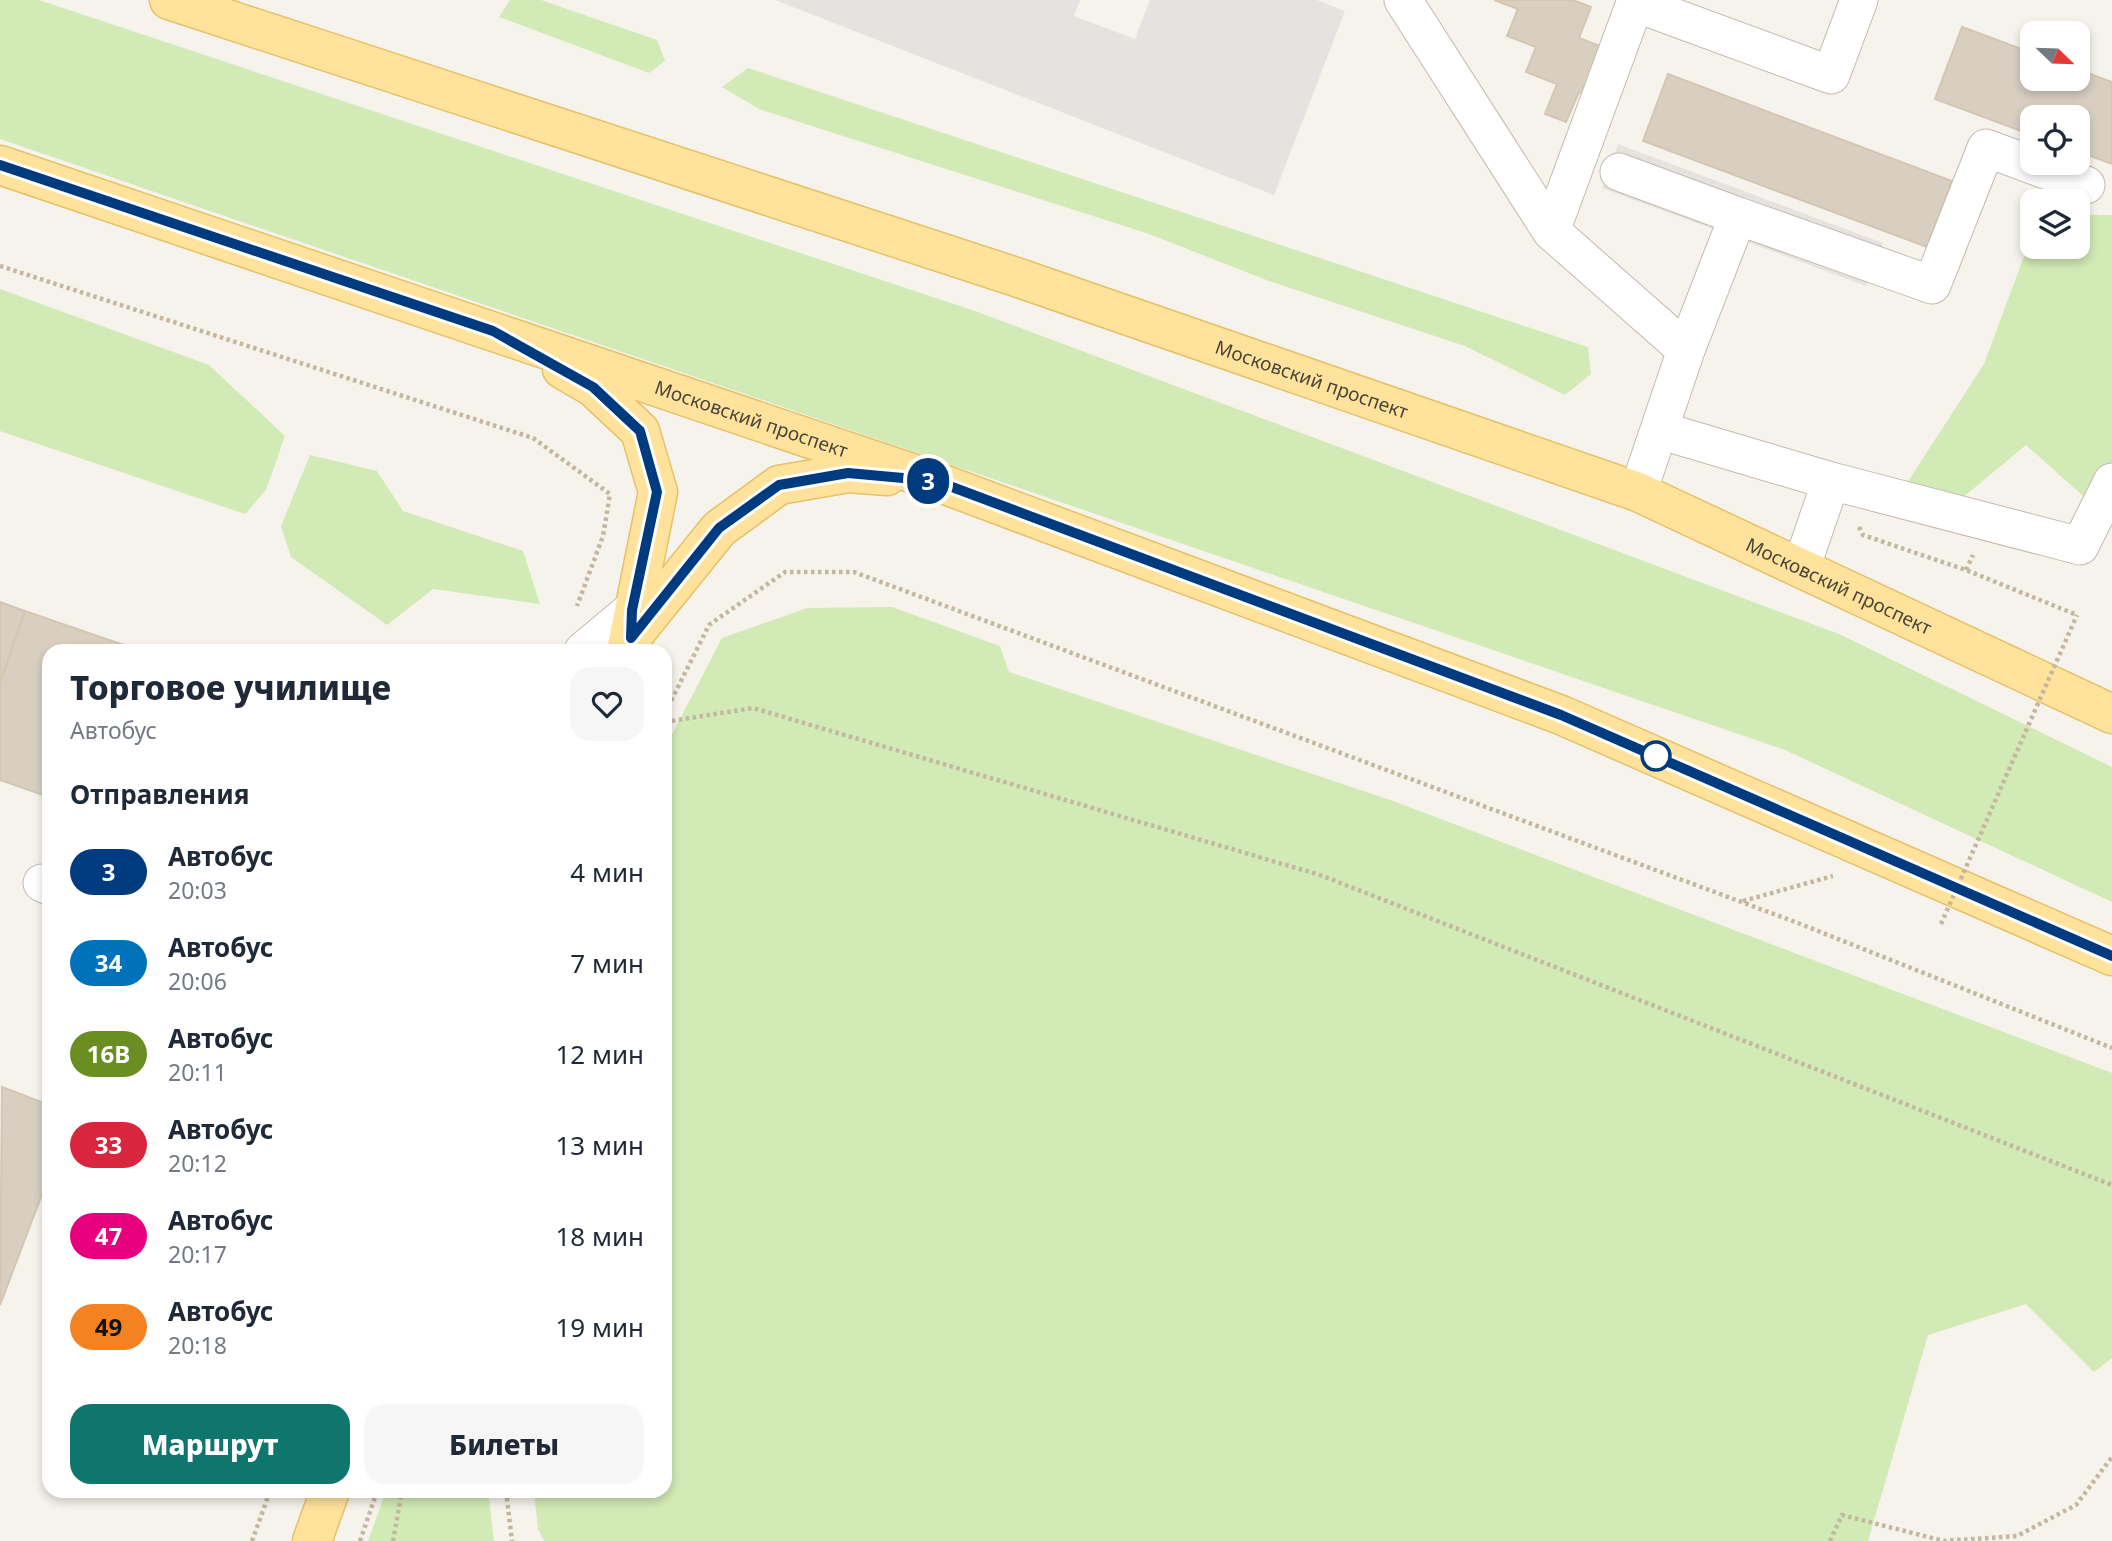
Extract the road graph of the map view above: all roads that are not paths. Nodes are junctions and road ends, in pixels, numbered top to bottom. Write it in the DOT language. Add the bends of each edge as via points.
graph roads {
  1 [pos="169,0"];
  2 [pos="1403,0"];
  3 [pos="1859,0"];
  4 [pos="1635,1"];
  5 [pos="0,165"];
  6 [pos="1619,172"];
  7 [pos="2086,186"];
  8 [pos="1738,216"];
  9 [pos="1551,231"];
  10 [pos="493,331"];
  11 [pos="1686,350"];
  12 [pos="1659,430"];
  13 [pos="936,481"];
  14 [pos="1831,481"];
  15 [pos="2112,482"];
  16 [pos="1638,492"];
  17 [pos="1801,568"];
  18 [pos="630,633"];
  19 [pos="601,644"];
  20 [pos="2112,714"];
  21 [pos="2112,956"];
  22 [pos="327,1498"];
  23 [pos="312,1541"];
  1 -- 16 [label="main road, Московский проспект" via="1016,277"];
  2 -- 9 [label="lane"];
  3 -- 4 [label="lane" via="1832,75"];
  4 -- 9 [label="lane"];
  5 -- 10 [label="main road, Московский проспект"];
  6 -- 8 [label="lane"];
  7 -- 8 [label="lane" via="1986,148 1932,285"];
  8 -- 11 [label="lane"];
  9 -- 11 [label="lane"];
  10 -- 13 [label="main road, Московский проспект"];
  10 -- 18 [label="main road" via="593,387 640,431 657,492"];
  11 -- 12 [label="lane"];
  12 -- 14 [label="lane"];
  12 -- 16 [label="lane"];
  13 -- 18 [label="main road" via="848,473 779,485 719,528"];
  13 -- 21 [label="main road, Московский проспект" via="1561,715"];
  14 -- 15 [label="lane" via="2080,546"];
  14 -- 17 [label="lane"];
  16 -- 17 [label="main road, Московский проспект"];
  17 -- 20 [label="main road, Московский проспект"];
  18 -- 19 [label="lane"];
  22 -- 23 [label="main road"];
}
